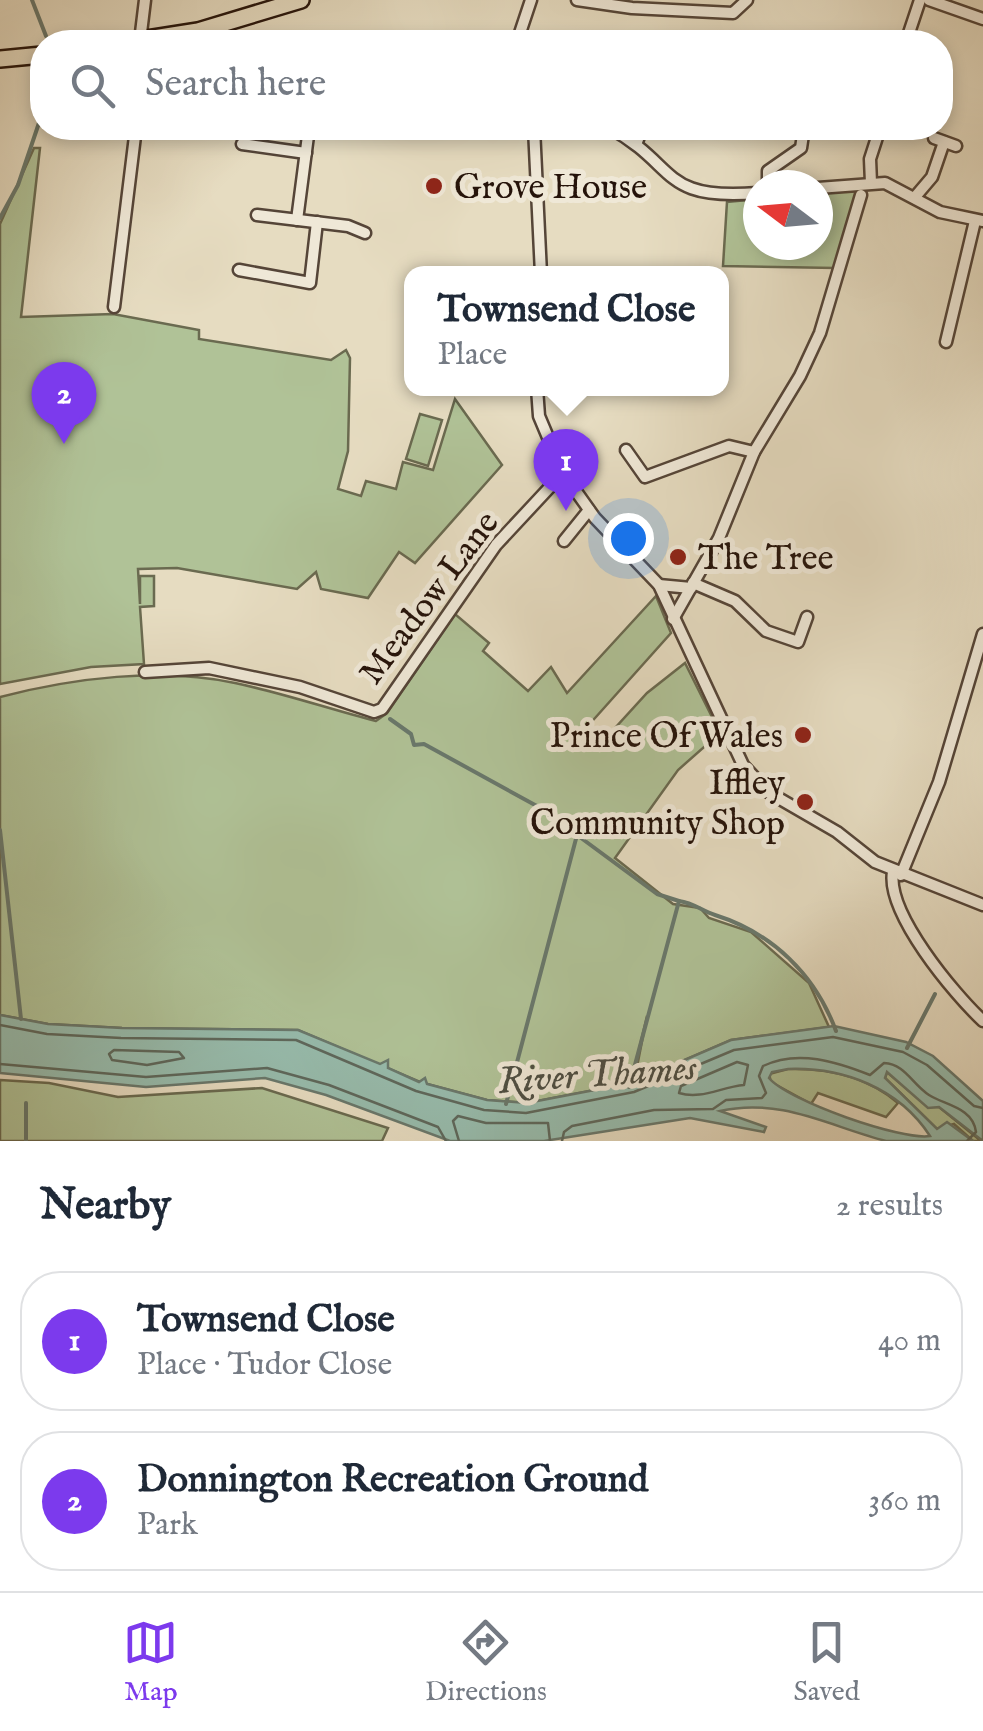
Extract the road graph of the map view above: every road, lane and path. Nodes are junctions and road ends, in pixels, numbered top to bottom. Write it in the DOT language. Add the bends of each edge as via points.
graph roads {
  1 [pos="145,0"];
  2 [pos="301,0"];
  3 [pos="531,0"];
  4 [pos="577,0"];
  5 [pos="747,0"];
  6 [pos="920,0"];
  7 [pos="928,0"];
  8 [pos="983,19"];
  9 [pos="137,30"];
  10 [pos="201,30"];
  11 [pos="521,30"];
  12 [pos="910,30"];
  13 [pos="30,56"];
  14 [pos="0,59"];
  15 [pos="135,140"];
  16 [pos="308,140"];
  17 [pos="535,140"];
  18 [pos="633,140"];
  19 [pos="802,140"];
  20 [pos="876,140"];
  21 [pos="637,142"];
  22 [pos="242,144"];
  23 [pos="956,146"];
  24 [pos="306,152"];
  25 [pos="769,170"];
  26 [pos="871,183"];
  27 [pos="833,187"];
  28 [pos="743,194"];
  29 [pos="861,195"];
  30 [pos="915,197"];
  31 [pos="257,215"];
  32 [pos="296,220"];
  33 [pos="979,221"];
  34 [pos="317,222"];
  35 [pos="365,233"];
  36 [pos="541,266"];
  37 [pos="239,270"];
  38 [pos="114,307"];
  39 [pos="946,342"];
  40 [pos="538,396"];
  41 [pos="626,450"];
  42 [pos="754,452"];
  43 [pos="563,472"];
  44 [pos="589,510"];
  45 [pos="564,540"];
  46 [pos="658,584"];
  47 [pos="692,585"];
  48 [pos="807,617"];
  49 [pos="672,619"];
  50 [pos="983,634"];
  51 [pos="145,672"];
  52 [pos="897,874"];
  53 [pos="983,905"];
  54 [pos="982,1021"];
  1 -- 9 [label="street"];
  2 -- 10 [label="main road"];
  3 -- 11 [label="street"];
  4 -- 5 [label="street" via="733,13"];
  6 -- 12 [label="street"];
  7 -- 8 [label="street"];
  13 -- 14 [label="main road"];
  15 -- 38 [label="street"];
  16 -- 24 [label="street"];
  17 -- 36 [label="street"];
  18 -- 21 [label="street"];
  19 -- 25 [label="street"];
  20 -- 26 [label="street"];
  21 -- 28 [label="street" via="665,175 690,190"];
  22 -- 24 [label="street"];
  23 -- 30 [label="street" via="939,140 932,177"];
  24 -- 32 [label="street"];
  26 -- 27 [label="street"];
  26 -- 30 [label="street" via="898,186"];
  29 -- 42 [label="street" via="820,333"];
  30 -- 33 [label="street" via="940,212"];
  31 -- 32 [label="street"];
  32 -- 34 [label="street"];
  33 -- 39 [label="street"];
  34 -- 35 [label="street"];
  34 -- 37 [label="street" via="310,283"];
  40 -- 43 [label="street"];
  41 -- 42 [label="street" via="646,477 730,446"];
  42 -- 47 [label="street" via="720,538"];
  43 -- 44 [label="street"];
  43 -- 51 [label="street, Meadow Lane" via="496,545 374,712 300,686 209,668"];
  44 -- 45 [label="street"];
  44 -- 46 [label="street"];
  46 -- 47 [label="street"];
  46 -- 49 [label="street"];
  47 -- 48 [label="street" via="735,601 766,632 798,642"];
  47 -- 49 [label="street"];
  49 -- 52 [label="street" via="742,765 768,792"];
  50 -- 52 [label="street" via="939,782"];
  52 -- 53 [label="street"];
  52 -- 54 [label="street" via="898,899 920,944"];
}
